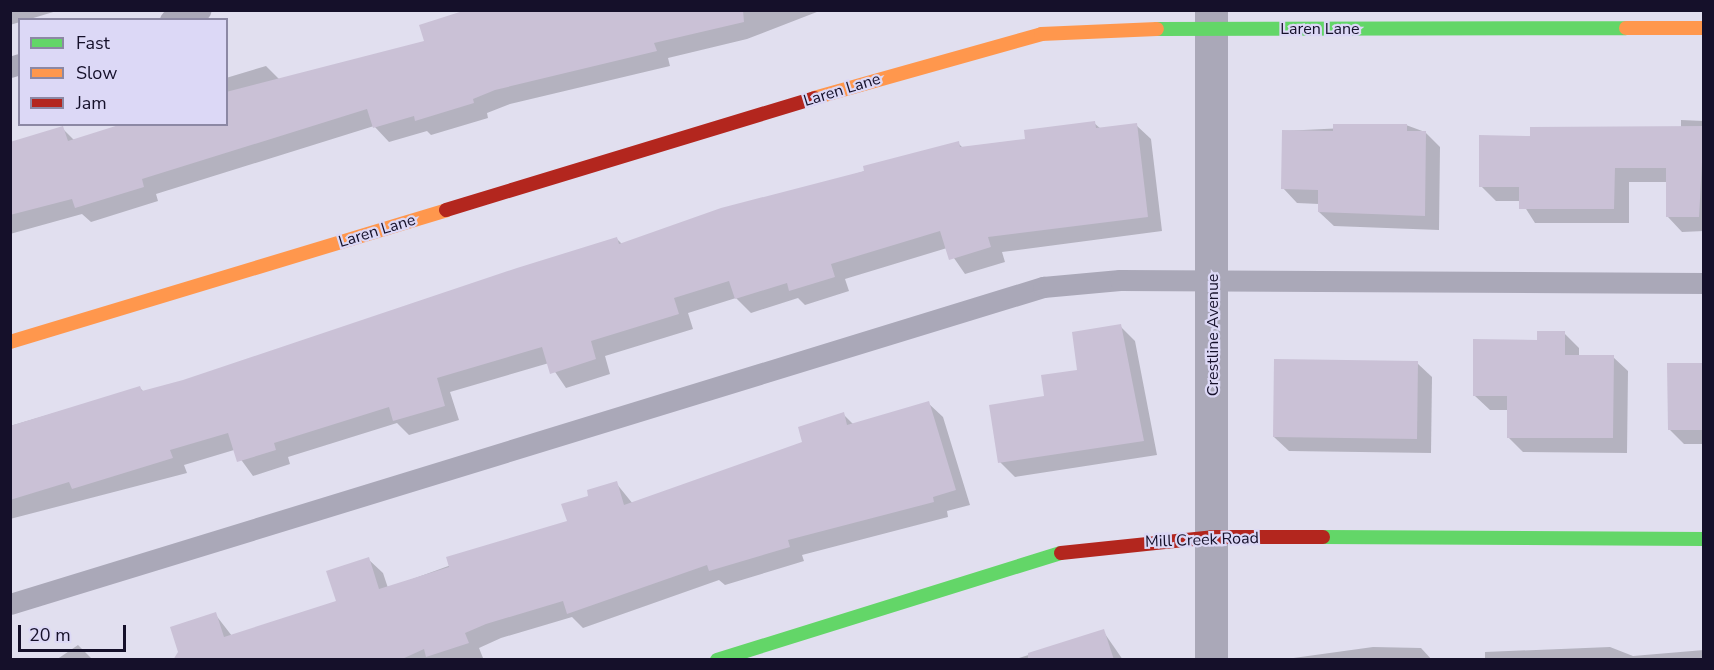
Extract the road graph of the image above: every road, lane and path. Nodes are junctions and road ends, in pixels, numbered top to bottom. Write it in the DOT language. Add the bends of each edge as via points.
graph roads {
  1 [pos="200,10"];
  2 [pos="176,18"];
  3 [pos="1211,20"];
  4 [pos="1704,28"];
  5 [pos="1213,282"];
  6 [pos="1704,283"];
  7 [pos="10,342"];
  8 [pos="1212,537"];
  9 [pos="1704,539"];
  10 [pos="10,604"];
  11 [pos="717,660"];
  12 [pos="1211,660"];
  1 -- 2 [label="lane"];
  3 -- 4 [label="street, Laren Lane"];
  3 -- 5 [label="street, Crestline Avenue"];
  3 -- 7 [label="street, Laren Lane" via="1041,34 975,49"];
  5 -- 6 [label="lane"];
  5 -- 8 [label="street, Crestline Avenue"];
  5 -- 10 [label="lane" via="1082,281 1033,290"];
  8 -- 9 [label="street, Mill Creek Road"];
  8 -- 11 [label="street, Mill Creek Road" via="1046,555"];
  8 -- 12 [label="street, Crestline Avenue"];
}
